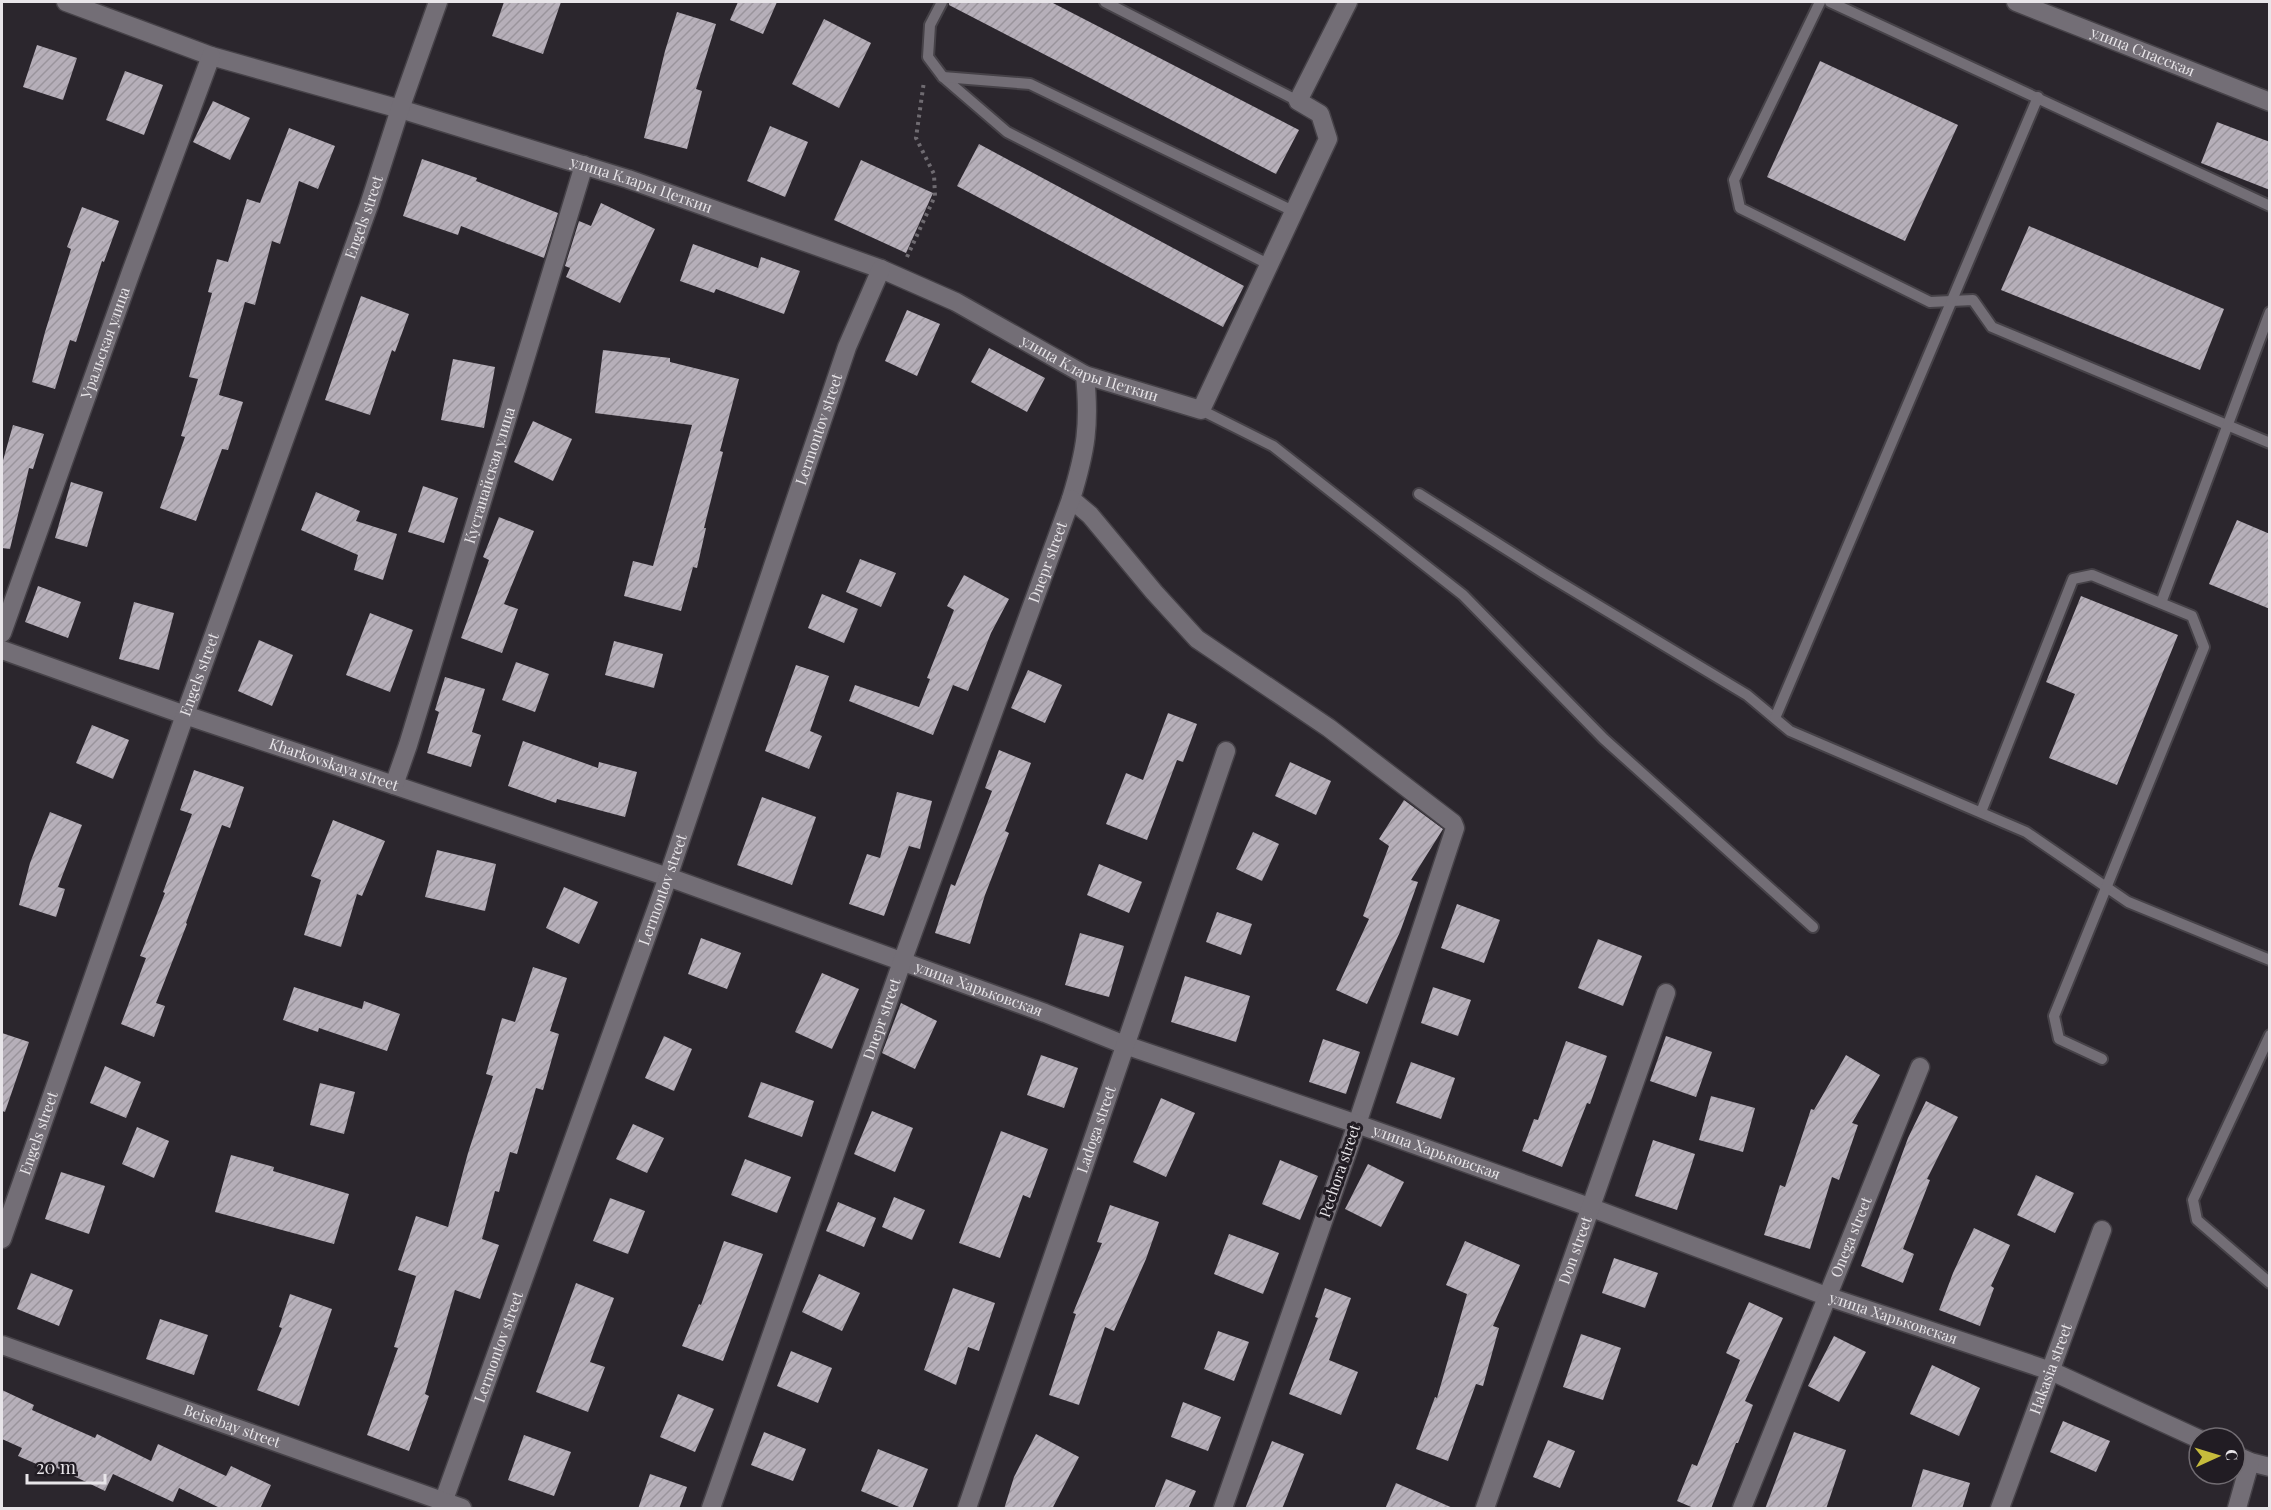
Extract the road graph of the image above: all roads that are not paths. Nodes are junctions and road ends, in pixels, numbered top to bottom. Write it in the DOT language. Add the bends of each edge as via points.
graph roads {
  1 [pos="66,2"];
  2 [pos="438,2"];
  3 [pos="942,2"];
  4 [pos="1105,2"];
  5 [pos="1348,2"];
  6 [pos="1820,2"];
  7 [pos="1830,2"];
  8 [pos="2016,2"];
  9 [pos="211,56"];
  10 [pos="943,77"];
  11 [pos="2038,97"];
  12 [pos="1298,101"];
  13 [pos="2270,102"];
  14 [pos="400,109"];
  15 [pos="584,165"];
  16 [pos="2270,206"];
  17 [pos="1293,211"];
  18 [pos="1268,264"];
  19 [pos="881,269"];
  20 [pos="1951,301"];
  21 [pos="2270,312"];
  22 [pos="1085,375"];
  23 [pos="1201,410"];
  24 [pos="2227,425"];
  25 [pos="2270,443"];
  26 [pos="1419,494"];
  27 [pos="1071,499"];
  28 [pos="2161,603"];
  29 [pos="2,633"];
  30 [pos="2,650"];
  31 [pos="185,715"];
  32 [pos="1775,718"];
  33 [pos="1226,751"];
  34 [pos="394,785"];
  35 [pos="1981,812"];
  36 [pos="668,877"];
  37 [pos="2105,886"];
  38 [pos="1813,927"];
  39 [pos="2270,960"];
  40 [pos="902,962"];
  41 [pos="1666,993"];
  42 [pos="2270,1035"];
  43 [pos="1125,1044"];
  44 [pos="2102,1059"];
  45 [pos="1920,1067"];
  46 [pos="1357,1124"];
  47 [pos="1592,1208"];
  48 [pos="2102,1230"];
  49 [pos="2,1239"];
  50 [pos="2270,1282"];
  51 [pos="1826,1296"];
  52 [pos="2,1345"];
  53 [pos="2051,1371"];
  54 [pos="2187,1433"];
  55 [pos="2247,1460"];
  56 [pos="2270,1467"];
  57 [pos="2240,1486"];
  58 [pos="442,1505"];
  59 [pos="462,1509"];
  60 [pos="711,1509"];
  61 [pos="967,1509"];
  62 [pos="1223,1509"];
  63 [pos="1485,1509"];
  64 [pos="1742,1509"];
  65 [pos="2000,1509"];
  66 [pos="2237,1509"];
  1 -- 9 [label="street, улица Клары Цеткин"];
  2 -- 14 [label="street, Engels street"];
  3 -- 10 [label="lane" via="930,25 928,57"];
  4 -- 12 [label="lane"];
  5 -- 12 [label="street"];
  6 -- 20 [label="lane" via="1734,180 1740,208 1930,302"];
  7 -- 11 [label="lane"];
  8 -- 13 [label="street, улица Спасская"];
  9 -- 14 [label="street, улица Клары Цеткин"];
  9 -- 29 [label="street, Уральская улица"];
  10 -- 17 [label="lane" via="1030,84"];
  10 -- 18 [label="lane" via="1007,132"];
  11 -- 16 [label="lane"];
  11 -- 20 [label="lane"];
  12 -- 17 [label="street" via="1320,114 1328,139"];
  14 -- 15 [label="street, улица Клары Цеткин"];
  14 -- 31 [label="street, Engels street"];
  15 -- 19 [label="street, улица Клары Цеткин"];
  15 -- 34 [label="street, Кустанайская улица"];
  17 -- 18 [label="street"];
  18 -- 23 [label="street"];
  19 -- 22 [label="street, улица Клары Цеткин" via="956,302"];
  19 -- 36 [label="street, Lermontov street" via="847,346"];
  20 -- 24 [label="lane" via="1973,300 1992,327"];
  20 -- 32 [label="lane"];
  21 -- 24 [label="lane"];
  22 -- 23 [label="street, улица Клары Цеткин"];
  22 -- 27 [label="street, Dnepr street" via="1088,437"];
  23 -- 38 [label="lane" via="1273,446 1463,595 1604,739"];
  24 -- 25 [label="lane"];
  24 -- 28 [label="lane"];
  26 -- 32 [label="lane" via="1747,695"];
  27 -- 40 [label="street, Dnepr street"];
  27 -- 46 [label="street, Pechora street" via="1090,515 1197,639 1329,728 1453,823 1455,833"];
  28 -- 35 [label="lane" via="2092,575 2073,579"];
  28 -- 37 [label="lane" via="2192,616 2204,647"];
  30 -- 31 [label="street, Kharkovskaya street"];
  31 -- 34 [label="street, Kharkovskaya street"];
  31 -- 49 [label="street, Engels street"];
  32 -- 35 [label="lane" via="1790,731"];
  33 -- 43 [label="street, Ladoga street"];
  34 -- 36 [label="street, Kharkovskaya street"];
  35 -- 37 [label="lane" via="2026,832"];
  36 -- 40 [label="street, улица Харьковская"];
  36 -- 58 [label="street, Lermontov street"];
  37 -- 39 [label="lane" via="2128,902"];
  37 -- 44 [label="lane" via="2054,1016 2059,1039"];
  40 -- 43 [label="street, улица Харьковская"];
  40 -- 60 [label="street, Dnepr street"];
  41 -- 47 [label="street, Don street"];
  42 -- 50 [label="lane" via="2193,1200 2197,1220"];
  43 -- 46 [label="street, улица Харьковская"];
  43 -- 61 [label="street, Ladoga street"];
  45 -- 51 [label="street, Onega street"];
  46 -- 47 [label="street, улица Харьковская"];
  46 -- 62 [label="street, Pechora street"];
  47 -- 51 [label="street, улица Харьковская"];
  47 -- 63 [label="street, Don street"];
  48 -- 53 [label="street, Hakasia street"];
  51 -- 53 [label="street, улица Харьковская"];
  51 -- 64 [label="street, Onega street"];
  52 -- 58 [label="street, Beisebay street"];
  53 -- 54 [label="street, улица Харьковская"];
  53 -- 65 [label="street, Hakasia street"];
  55 -- 56 [label="street"];
  57 -- 66 [label="street"];
  58 -- 59 [label="street, Beisebay street"];
}
